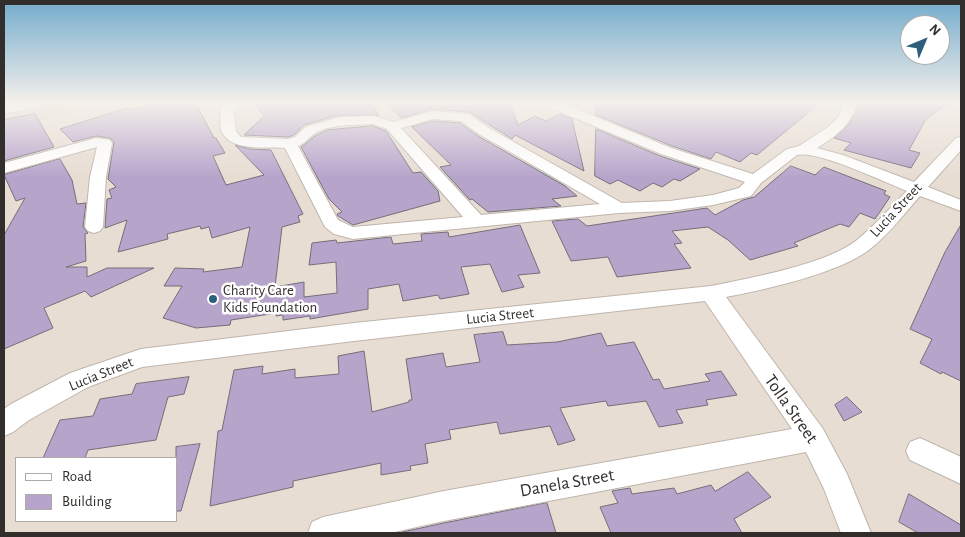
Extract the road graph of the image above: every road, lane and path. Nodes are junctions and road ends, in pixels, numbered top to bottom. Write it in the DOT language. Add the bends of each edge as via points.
graph roads {
  1 [pos="229,127"];
  2 [pos="320,127"];
  3 [pos="393,127"];
  4 [pos="478,127"];
  5 [pos="609,127"];
  6 [pos="834,127"];
  7 [pos="961,141"];
  8 [pos="290,144"];
  9 [pos="804,149"];
  10 [pos="4,168"];
  11 [pos="755,180"];
  12 [pos="916,189"];
  13 [pos="961,206"];
  14 [pos="619,208"];
  15 [pos="476,221"];
  16 [pos="94,227"];
  17 [pos="711,293"];
  18 [pos="4,424"];
  19 [pos="813,438"];
  20 [pos="920,451"];
  21 [pos="961,471"];
  22 [pos="323,533"];
  23 [pos="856,533"];
  1 -- 8 [label="street" via="229,133 238,141"];
  2 -- 8 [label="street"];
  3 -- 15 [label="street"];
  4 -- 14 [label="street"];
  5 -- 11 [label="street" via="666,151"];
  6 -- 9 [label="street"];
  7 -- 12 [label="street, Lucia Street"];
  8 -- 15 [label="street" via="331,222 342,230 368,233"];
  9 -- 11 [label="street" via="792,152"];
  9 -- 12 [label="street" via="838,158"];
  10 -- 16 [label="street" via="96,142 105,143 98,177"];
  11 -- 14 [label="street" via="744,192 712,200"];
  12 -- 13 [label="street"];
  12 -- 17 [label="street, Lucia Street" via="863,245 838,260 756,284"];
  14 -- 15 [label="street"];
  17 -- 18 [label="street, Lucia Street" via="141,358 79,380"];
  17 -- 19 [label="street, Tolla Street"];
  19 -- 22 [label="street, Danela Street" via="444,506"];
  19 -- 23 [label="street, Tolla Street" via="837,484"];
  20 -- 21 [label="street"];
}
